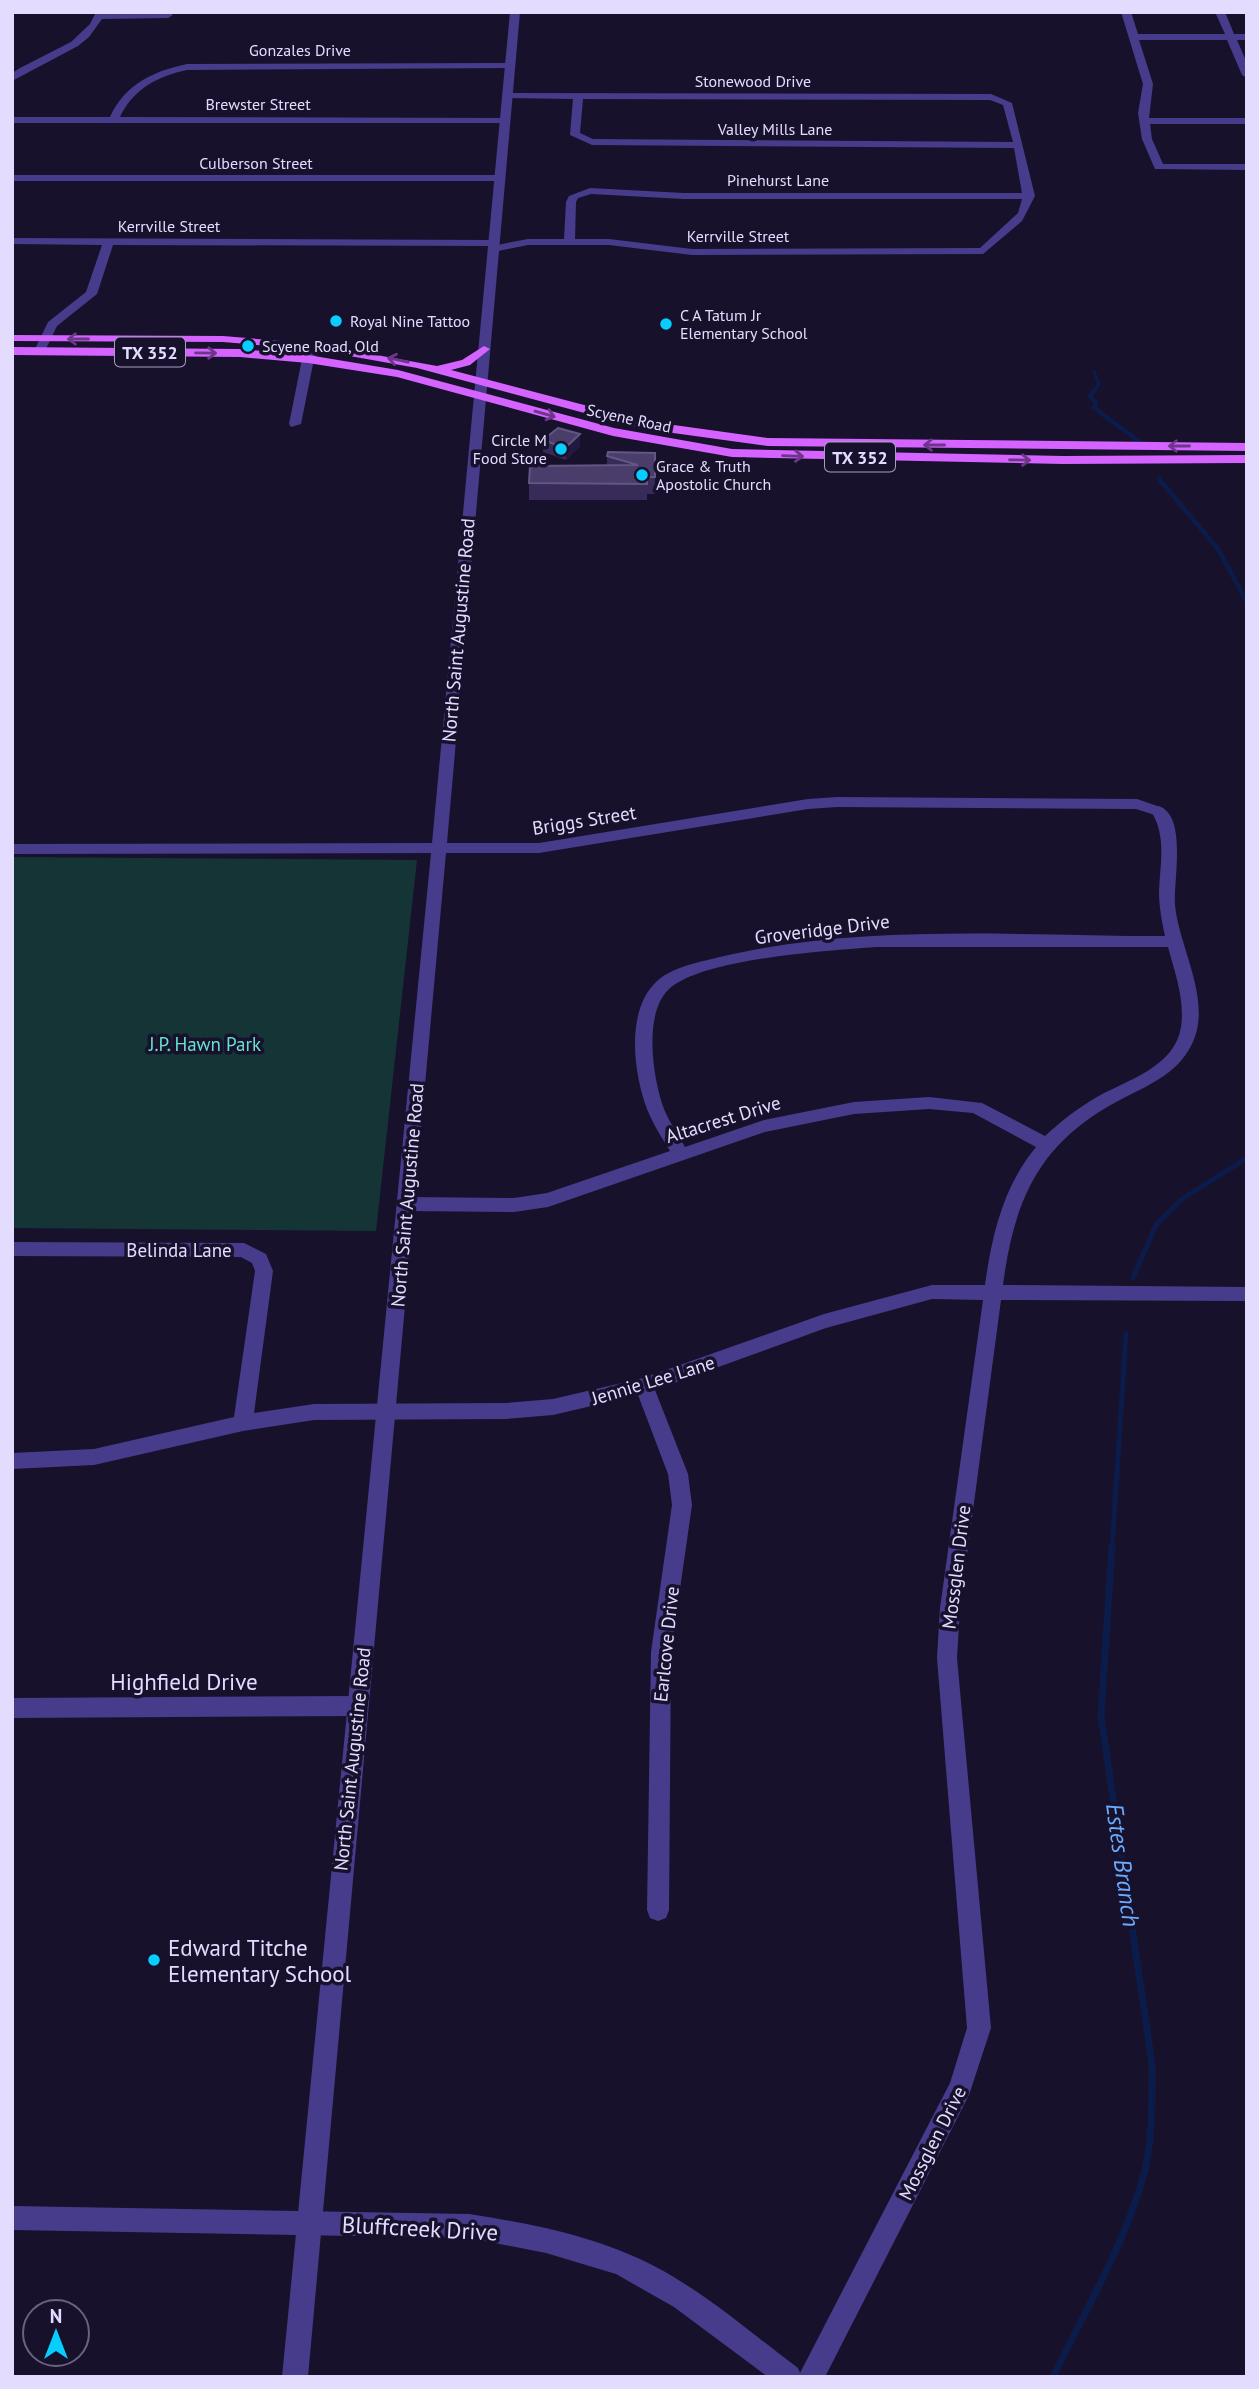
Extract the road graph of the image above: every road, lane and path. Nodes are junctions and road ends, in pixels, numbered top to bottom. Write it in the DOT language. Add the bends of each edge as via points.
graph roads {
  1 [pos="514,12"];
  2 [pos="1126,12"];
  3 [pos="1220,12"];
  4 [pos="100,14"];
  5 [pos="168,15"];
  6 [pos="1132,37"];
  7 [pos="1228,37"];
  8 [pos="1247,37"];
  9 [pos="510,66"];
  10 [pos="1247,75"];
  11 [pos="12,78"];
  12 [pos="507,96"];
  13 [pos="578,96"];
  14 [pos="12,120"];
  15 [pos="114,120"];
  16 [pos="504,120"];
  17 [pos="1144,121"];
  18 [pos="1247,121"];
  19 [pos="1017,145"];
  20 [pos="1247,167"];
  21 [pos="12,178"];
  22 [pos="499,178"];
  23 [pos="1030,196"];
  24 [pos="12,241"];
  25 [pos="109,242"];
  26 [pos="569,242"];
  27 [pos="493,246"];
  28 [pos="12,338"];
  29 [pos="45,339"];
  30 [pos="316,346"];
  31 [pos="484,349"];
  32 [pos="12,351"];
  33 [pos="40,351"];
  34 [pos="308,359"];
  35 [pos="437,369"];
  36 [pos="480,388"];
  37 [pos="295,424"];
  38 [pos="1247,447"];
  39 [pos="1247,459"];
  40 [pos="1158,811"];
  41 [pos="12,849"];
  42 [pos="436,849"];
  43 [pos="1174,943"];
  44 [pos="1047,1145"];
  45 [pos="680,1154"];
  46 [pos="407,1204"];
  47 [pos="12,1249"];
  48 [pos="993,1292"];
  49 [pos="1247,1294"];
  50 [pos="644,1387"];
  51 [pos="385,1412"];
  52 [pos="243,1423"];
  53 [pos="12,1461"];
  54 [pos="357,1706"];
  55 [pos="12,1708"];
  56 [pos="658,1910"];
  57 [pos="12,2218"];
  58 [pos="309,2223"];
  59 [pos="295,2377"];
  60 [pos="789,2377"];
  61 [pos="811,2377"];
  1 -- 9 [label="street, North Saint Augustine Road"];
  2 -- 6 [label="street"];
  3 -- 7 [label="street"];
  4 -- 5 [label="street"];
  4 -- 11 [label="street" via="81,40"];
  6 -- 7 [label="street"];
  6 -- 17 [label="street" via="1148,84"];
  7 -- 8 [label="street"];
  7 -- 10 [label="street"];
  9 -- 12 [label="street, North Saint Augustine Road"];
  9 -- 15 [label="street, Gonzales Drive" via="187,67 129,92"];
  12 -- 13 [label="street, Stonewood Drive"];
  12 -- 16 [label="street, North Saint Augustine Road"];
  13 -- 19 [label="street, Stonewood Drive" via="985,96 1007,103"];
  13 -- 19 [label="street, Valley Mills Lane" via="575,135 592,142"];
  14 -- 15 [label="street, Brewster Street"];
  15 -- 16 [label="street, Brewster Street"];
  16 -- 22 [label="street, North Saint Augustine Road"];
  17 -- 18 [label="street"];
  17 -- 20 [label="street" via="1159,167"];
  19 -- 23 [label="street"];
  21 -- 22 [label="street, Culberson Street"];
  22 -- 27 [label="street, North Saint Augustine Road"];
  23 -- 26 [label="street, Kerrville Street" via="1023,215 983,251 692,252"];
  23 -- 26 [label="street, Pinehurst Lane" via="684,196 590,191 574,196 571,202"];
  24 -- 25 [label="street, Kerrville Street"];
  25 -- 27 [label="street, Kerrville Street"];
  25 -- 29 [label="street" via="91,293 55,320"];
  26 -- 27 [label="street, Kerrville Street"];
  27 -- 31 [label="street, North Saint Augustine Road"];
  28 -- 29 [label="main road, Scyene Road / TX 352"];
  30 -- 29 [label="main road, Scyene Road / TX 352, one-way" via="223,339"];
  29 -- 33 [label="street"];
  30 -- 34 [label="street"];
  35 -- 30 [label="main road, Scyene Road / TX 352, one-way"];
  31 -- 35 [label="main road" via="466,363"];
  31 -- 36 [label="street, North Saint Augustine Road"];
  32 -- 33 [label="main road, Scyene Road / TX 352"];
  33 -- 34 [label="main road, Scyene Road / TX 352, one-way" via="240,353"];
  34 -- 36 [label="main road, Scyene Road / TX 352"];
  34 -- 37 [label="street"];
  35 -- 36 [label="main road, Scyene Road / TX 352"];
  38 -- 36 [label="main road, Scyene Road / TX 352, one-way" via="768,442 644,425"];
  36 -- 39 [label="main road, Scyene Road / TX 352, one-way" via="613,432 732,453"];
  36 -- 42 [label="street, North Saint Augustine Road"];
  40 -- 42 [label="street, Briggs Street" via="1137,804 808,804 539,848"];
  40 -- 43 [label="street, Mossglen Drive" via="1171,850 1166,890"];
  41 -- 42 [label="street, Briggs Street"];
  42 -- 46 [label="street, North Saint Augustine Road"];
  43 -- 44 [label="street, Mossglen Drive" via="1189,1002 1190,1025 1181,1052 1150,1078 1078,1118"];
  43 -- 45 [label="street, Groveridge Drive" via="875,941 685,971 660,986 646,1021 647,1080"];
  44 -- 45 [label="street, Altacrest Drive" via="976,1107 929,1103 814,1115"];
  44 -- 48 [label="street, Mossglen Drive" via="1012,1200"];
  45 -- 46 [label="street, Altacrest Drive" via="548,1200 514,1205"];
  46 -- 51 [label="street, North Saint Augustine Road"];
  47 -- 52 [label="street, Belinda Lane" via="244,1250 260,1259 264,1271"];
  48 -- 49 [label="street, Jennie Lee Lane"];
  48 -- 50 [label="street, Jennie Lee Lane" via="932,1292 901,1299 824,1321"];
  48 -- 61 [label="street, Mossglen Drive" via="947,1658 979,2028 961,2087"];
  50 -- 51 [label="street, Jennie Lee Lane" via="553,1407"];
  50 -- 56 [label="street, Earlcove Drive" via="678,1474 682,1505 660,1664"];
  51 -- 52 [label="street, Jennie Lee Lane" via="314,1412"];
  51 -- 54 [label="street, North Saint Augustine Road"];
  52 -- 53 [label="street, Jennie Lee Lane" via="94,1457"];
  54 -- 55 [label="street, Highfield Drive"];
  54 -- 58 [label="street, North Saint Augustine Road"];
  57 -- 58 [label="street, Bluffcreek Drive"];
  58 -- 59 [label="street, North Saint Augustine Road"];
  58 -- 60 [label="street, Bluffcreek Drive" via="469,2226 531,2235 627,2267 666,2287"];
}
